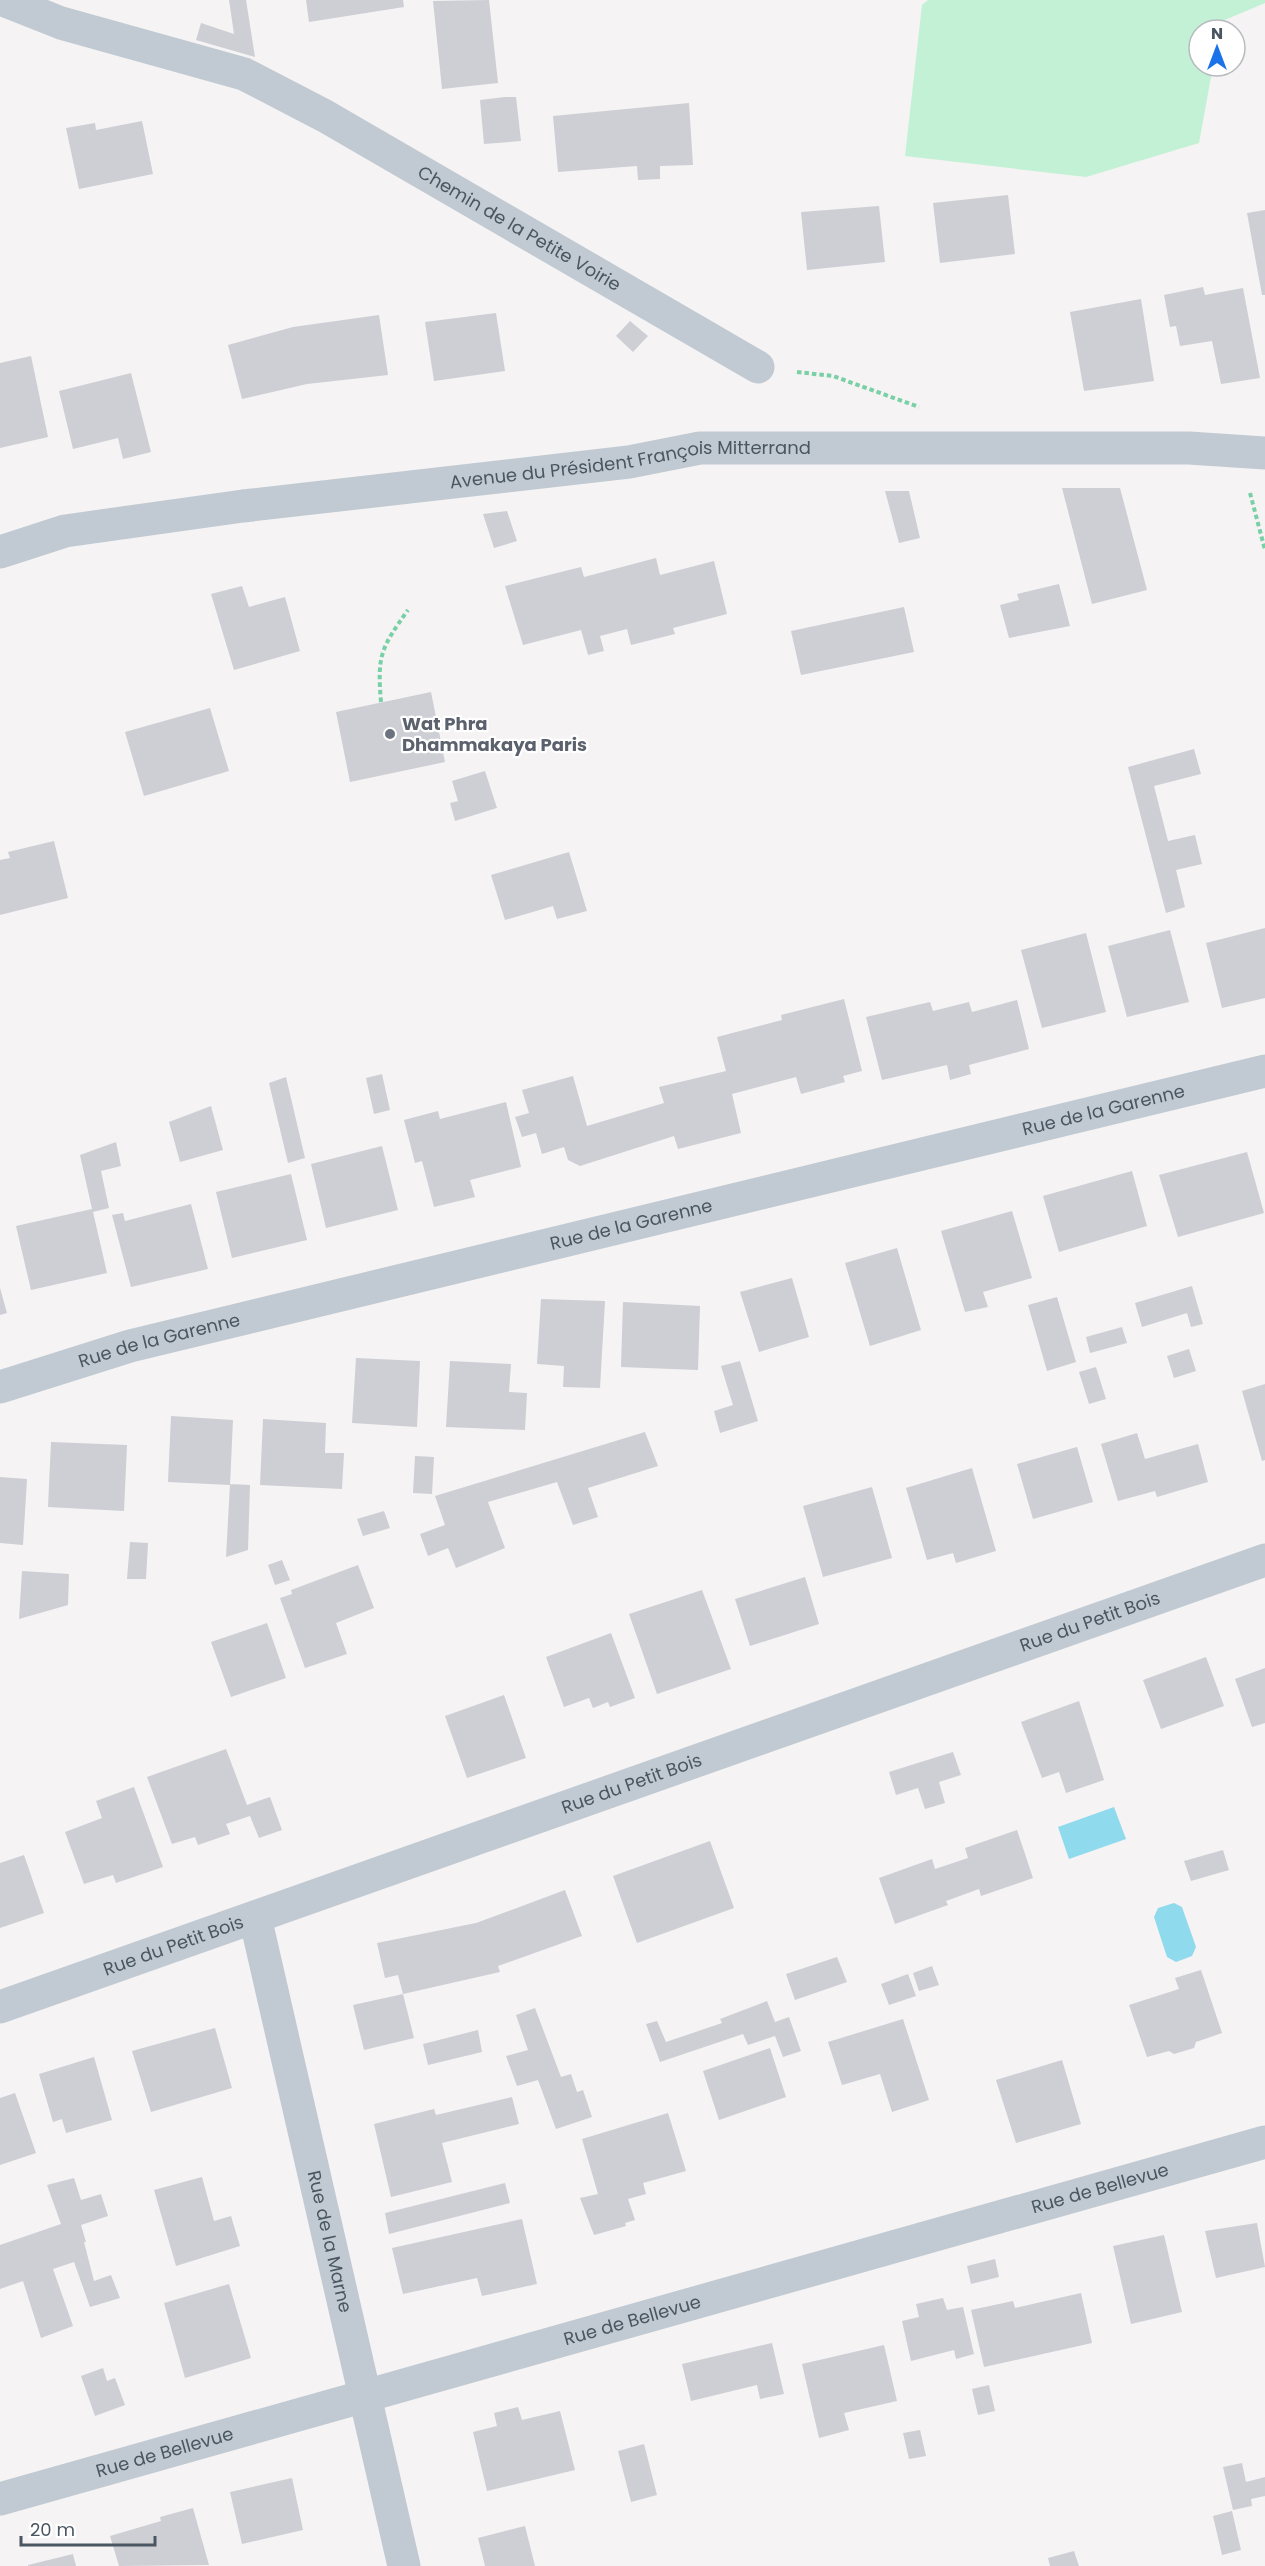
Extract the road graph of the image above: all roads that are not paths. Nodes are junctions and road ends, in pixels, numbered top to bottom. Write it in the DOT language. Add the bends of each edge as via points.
graph roads {
  1 [pos="3,0"];
  2 [pos="758,367"];
  3 [pos="1252,453"];
  4 [pos="0,552"];
  5 [pos="1265,1071"];
  6 [pos="0,1387"];
  7 [pos="1265,1560"];
  8 [pos="255,1917"];
  9 [pos="0,2007"];
  10 [pos="1265,2142"];
  11 [pos="364,2394"];
  12 [pos="0,2499"];
  13 [pos="405,2566"];
  1 -- 2 [label="street, Chemin de la Petite Voirie" via="61,22 244,74 325,116"];
  3 -- 4 [label="street, Avenue du Président François Mitterrand" via="1189,448 700,448 629,462 243,506 65,531"];
  5 -- 6 [label="street, Rue de la Garenne" via="130,1346"];
  7 -- 8 [label="street, Rue du Petit Bois"];
  8 -- 9 [label="street, Rue du Petit Bois"];
  8 -- 11 [label="street, Rue de la Marne"];
  10 -- 11 [label="street, Rue de Bellevue"];
  11 -- 12 [label="street, Rue de Bellevue"];
  11 -- 13 [label="street, Rue de la Marne"];
}
